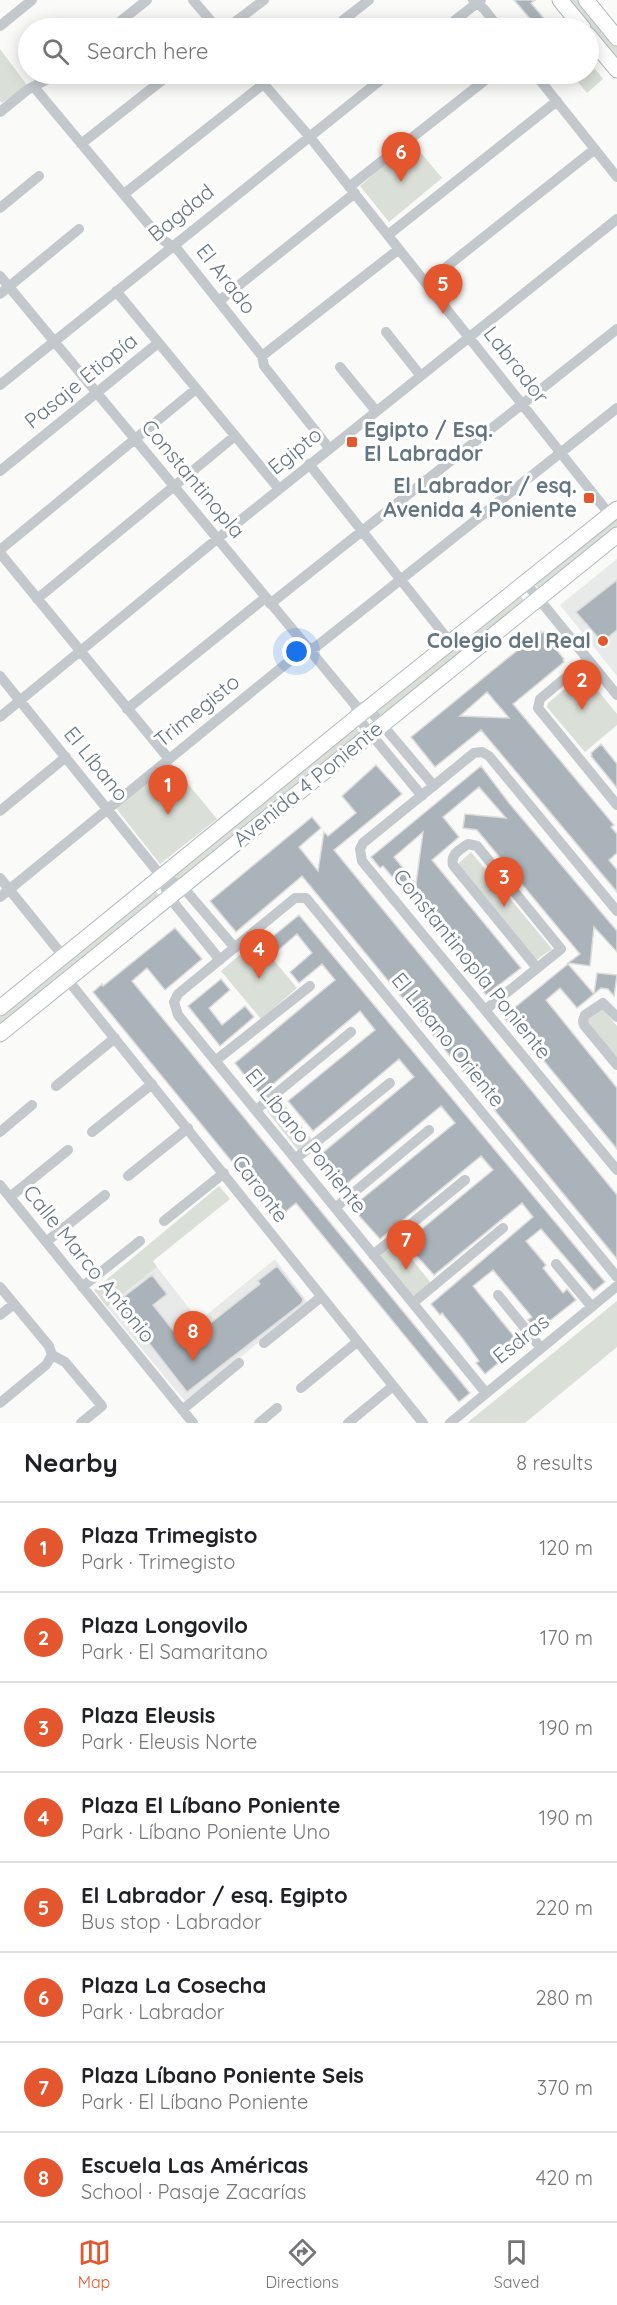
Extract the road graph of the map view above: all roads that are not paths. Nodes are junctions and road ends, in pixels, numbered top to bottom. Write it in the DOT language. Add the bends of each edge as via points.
graph roads {
  1 [pos="32,0"];
  2 [pos="147,0"];
  3 [pos="193,0"];
  4 [pos="264,0"];
  5 [pos="369,0"];
  6 [pos="560,0"];
  7 [pos="586,0"];
  8 [pos="477,1"];
  9 [pos="124,18"];
  10 [pos="208,18"];
  11 [pos="241,18"];
  12 [pos="346,18"];
  13 [pos="457,18"];
  14 [pos="491,18"];
  15 [pos="575,18"];
  16 [pos="0,26"];
  17 [pos="615,32"];
  18 [pos="599,48"];
  19 [pos="617,70"];
  20 [pos="39,84"];
  21 [pos="157,84"];
  22 [pos="264,84"];
  23 [pos="375,84"];
  24 [pos="481,84"];
  25 [pos="543,84"];
  26 [pos="34,87"];
  27 [pos="557,101"];
  28 [pos="0,112"];
  29 [pos="309,136"];
  30 [pos="81,144"];
  31 [pos="595,149"];
  32 [pos="39,176"];
  33 [pos="617,177"];
  34 [pos="352,190"];
  35 [pos="124,195"];
  36 [pos="0,207"];
  37 [pos="617,219"];
  38 [pos="79,229"];
  39 [pos="388,235"];
  40 [pos="172,246"];
  41 [pos="399,249"];
  42 [pos="0,276"];
  43 [pos="426,283"];
  44 [pos="4,290"];
  45 [pos="116,291"];
  46 [pos="219,301"];
  47 [pos="617,329"];
  48 [pos="386,332"];
  49 [pos="468,337"];
  50 [pos="54,341"];
  51 [pos="158,343"];
  52 [pos="262,356"];
  53 [pos="340,367"];
  54 [pos="420,375"];
  55 [pos="0,385"];
  56 [pos="196,389"];
  57 [pos="96,393"];
  58 [pos="522,404"];
  59 [pos="617,408"];
  60 [pos="375,411"];
  61 [pos="235,436"];
  62 [pos="135,439"];
  63 [pos="329,448"];
  64 [pos="561,453"];
  65 [pos="309,464"];
  66 [pos="0,471"];
  67 [pos="174,487"];
  68 [pos="279,489"];
  69 [pos="613,512"];
  70 [pos="362,531"];
  71 [pos="617,535"];
  72 [pos="217,539"];
  73 [pos="0,551"];
  74 [pos="400,580"];
  75 [pos="525,582"];
  76 [pos="37,599"];
  77 [pos="538,599"];
  78 [pos="268,601"];
  79 [pos="450,642"];
  80 [pos="308,649"];
  81 [pos="80,651"];
  82 [pos="588,659"];
  83 [pos="0,676"];
  84 [pos="617,695"];
  85 [pos="20,700"];
  86 [pos="127,709"];
  87 [pos="360,710"];
  88 [pos="0,717"];
  89 [pos="383,724"];
  90 [pos="370,734"];
  91 [pos="66,757"];
  92 [pos="169,759"];
  93 [pos="428,791"];
  94 [pos="617,806"];
  95 [pos="107,809"];
  96 [pos="0,811"];
  97 [pos="161,876"];
  98 [pos="0,878"];
  99 [pos="182,886"];
  100 [pos="9,890"];
  101 [pos="0,897"];
  102 [pos="169,897"];
  103 [pos="617,911"];
  104 [pos="234,948"];
  105 [pos="63,956"];
  106 [pos="220,960"];
  107 [pos="537,968"];
  108 [pos="67,979"];
  109 [pos="310,986"];
  110 [pos="0,1008"];
  111 [pos="485,1010"];
  112 [pos="617,1017"];
  113 [pos="351,1032"];
  114 [pos="0,1034"];
  115 [pos="115,1038"];
  116 [pos="215,1061"];
  117 [pos="617,1065"];
  118 [pos="390,1083"];
  119 [pos="152,1084"];
  120 [pos="56,1086"];
  121 [pos="32,1105"];
  122 [pos="256,1110"];
  123 [pos="188,1128"];
  124 [pos="429,1130"];
  125 [pos="0,1132"];
  126 [pos="92,1132"];
  127 [pos="68,1150"];
  128 [pos="296,1159"];
  129 [pos="617,1170"];
  130 [pos="224,1173"];
  131 [pos="128,1176"];
  132 [pos="465,1180"];
  133 [pos="0,1185"];
  134 [pos="105,1195"];
  135 [pos="10,1197"];
  136 [pos="335,1208"];
  137 [pos="164,1221"];
  138 [pos="503,1228"];
  139 [pos="140,1241"];
  140 [pos="46,1242"];
  141 [pos="373,1254"];
  142 [pos="556,1264"];
  143 [pos="617,1277"];
  144 [pos="617,1286"];
  145 [pos="0,1287"];
  146 [pos="82,1287"];
  147 [pos="498,1295"];
  148 [pos="321,1297"];
  149 [pos="14,1304"];
  150 [pos="413,1304"];
  151 [pos="592,1307"];
  152 [pos="0,1315"];
  153 [pos="357,1342"];
  154 [pos="264,1343"];
  155 [pos="542,1348"];
  156 [pos="52,1355"];
  157 [pos="239,1363"];
  158 [pos="393,1386"];
  159 [pos="301,1388"];
  160 [pos="486,1393"];
  161 [pos="0,1403"];
  162 [pos="277,1408"];
  163 [pos="182,1410"];
  164 [pos="81,1423"];
  165 [pos="192,1423"];
  166 [pos="259,1423"];
  167 [pos="348,1423"];
  168 [pos="423,1423"];
  169 [pos="450,1423"];
  1 -- 16 [label="street"];
  2 -- 9 [label="street"];
  3 -- 10 [label="street"];
  4 -- 11 [label="street"];
  5 -- 12 [label="street"];
  6 -- 15 [label="street"];
  7 -- 17 [label="street"];
  8 -- 13 [label="street"];
  8 -- 14 [label="street"];
  18 -- 19 [label="street"];
  20 -- 26 [label="street"];
  21 -- 30 [label="street"];
  22 -- 29 [label="street, Labrador"];
  22 -- 35 [label="street"];
  23 -- 29 [label="street, Bagdad"];
  24 -- 34 [label="street"];
  25 -- 27 [label="street"];
  26 -- 28 [label="street"];
  26 -- 30 [label="street, El Arado"];
  27 -- 31 [label="street"];
  27 -- 39 [label="street"];
  29 -- 34 [label="street, Labrador"];
  29 -- 40 [label="street, Bagdad"];
  30 -- 35 [label="street, El Arado"];
  31 -- 33 [label="street"];
  31 -- 43 [label="street"];
  32 -- 36 [label="street"];
  34 -- 39 [label="street, Labrador"];
  34 -- 46 [label="street"];
  35 -- 40 [label="street, El Arado" via="160,238"];
  37 -- 49 [label="street, Egipto"];
  38 -- 44 [label="street"];
  39 -- 41 [label="street, Labrador"];
  40 -- 45 [label="street, Bagdad"];
  40 -- 46 [label="street, El Arado"];
  41 -- 43 [label="street, Labrador"];
  41 -- 52 [label="street"];
  42 -- 44 [label="street, Constantinopla"];
  43 -- 49 [label="street, Labrador"];
  44 -- 50 [label="street, Constantinopla"];
  45 -- 50 [label="street, Bagdad"];
  45 -- 51 [label="street"];
  46 -- 52 [label="street, El Arado"];
  47 -- 58 [label="street"];
  48 -- 54 [label="street"];
  49 -- 54 [label="street, Egipto"];
  49 -- 58 [label="street, Labrador"];
  50 -- 55 [label="street, Bagdad"];
  50 -- 57 [label="street, Constantinopla"];
  51 -- 56 [label="street"];
  51 -- 57 [label="street, Pasaje Etiopía"];
  52 -- 63 [label="street, El Arado" via="264,366"];
  53 -- 60 [label="street"];
  54 -- 60 [label="street, Egipto"];
  56 -- 61 [label="street"];
  56 -- 62 [label="street"];
  57 -- 62 [label="street, Constantinopla"];
  57 -- 66 [label="street, Pasaje Etiopía"];
  58 -- 64 [label="street, Labrador"];
  58 -- 70 [label="street"];
  59 -- 64 [label="street, Trimegisto"];
  60 -- 63 [label="street, Egipto"];
  61 -- 67 [label="street"];
  61 -- 68 [label="street"];
  62 -- 67 [label="street, Constantinopla"];
  62 -- 73 [label="street"];
  63 -- 65 [label="street, Egipto"];
  64 -- 69 [label="street, Labrador"];
  64 -- 74 [label="street, Trimegisto"];
  65 -- 68 [label="street, Egipto"];
  65 -- 70 [label="street"];
  67 -- 72 [label="street, Constantinopla"];
  67 -- 76 [label="street"];
  68 -- 72 [label="street, Egipto"];
  69 -- 75 [label="street, Avenida 4 Poniente"];
  70 -- 74 [label="street"];
  70 -- 78 [label="street"];
  71 -- 77 [label="street, Avenida 4 Poniente"];
  72 -- 78 [label="street, Constantinopla"];
  72 -- 81 [label="street, Egipto"];
  73 -- 76 [label="street"];
  74 -- 79 [label="street"];
  74 -- 80 [label="street, Trimegisto"];
  75 -- 77 [label="street"];
  75 -- 79 [label="street, Avenida 4 Poniente"];
  76 -- 81 [label="street"];
  77 -- 82 [label="street"];
  77 -- 89 [label="street, Avenida 4 Poniente"];
  78 -- 80 [label="street, Constantinopla"];
  78 -- 86 [label="street"];
  79 -- 87 [label="street, Avenida 4 Poniente"];
  80 -- 87 [label="street, Constantinopla"];
  80 -- 92 [label="street, Trimegisto"];
  81 -- 85 [label="street, Egipto"];
  81 -- 86 [label="street"];
  82 -- 84 [label="street"];
  82 -- 94 [label="street" via="543,696 538,708"];
  83 -- 85 [label="street, El Líbano"];
  85 -- 88 [label="street, Egipto"];
  85 -- 91 [label="street, El Líbano"];
  86 -- 92 [label="street"];
  87 -- 89 [label="street, Constantinopla"];
  87 -- 90 [label="street, Constantinopla"];
  87 -- 97 [label="street, Avenida 4 Poniente"];
  89 -- 90 [label="street, Avenida 4 Poniente"];
  89 -- 93 [label="street, Constantinopla"];
  90 -- 93 [label="street, Constantinopla"];
  90 -- 99 [label="street, Avenida 4 Poniente"];
  91 -- 95 [label="street, El Líbano"];
  91 -- 96 [label="street"];
  92 -- 95 [label="street, Trimegisto"];
  93 -- 103 [label="street" via="474,753 486,754"];
  93 -- 111 [label="street, Constantinopla Poniente" via="363,843 360,858"];
  95 -- 97 [label="street, El Líbano"];
  95 -- 100 [label="street, Trimegisto"];
  97 -- 99 [label="street, El Líbano"];
  97 -- 102 [label="street, El Líbano"];
  97 -- 105 [label="street, Avenida 4 Poniente"];
  98 -- 100 [label="street"];
  99 -- 102 [label="street, Avenida 4 Poniente"];
  99 -- 104 [label="street, El Líbano"];
  100 -- 101 [label="street, Trimegisto"];
  100 -- 105 [label="street"];
  102 -- 106 [label="street, El Líbano"];
  102 -- 108 [label="street, Avenida 4 Poniente"];
  104 -- 106 [label="street, El Líbano Poniente"];
  104 -- 143 [label="street, El Líbano Oriente" via="295,898 309,901"];
  105 -- 110 [label="street, Avenida 4 Poniente"];
  106 -- 116 [label="street, El Líbano Poniente" via="178,994 174,1002 178,1015"];
  107 -- 107 [label="street" via="561,949 477,846 468,844 454,855 453,865"];
  107 -- 111 [label="street"];
  108 -- 114 [label="street, Avenida 4 Poniente"];
  108 -- 115 [label="street, Caronte"];
  109 -- 116 [label="street"];
  111 -- 129 [label="street, Constantinopla Poniente"];
  112 -- 117 [label="street" via="606,1004 601,1004 583,1021"];
  113 -- 122 [label="street"];
  115 -- 119 [label="street, Caronte"];
  115 -- 120 [label="street"];
  116 -- 122 [label="street, El Líbano Poniente"];
  118 -- 128 [label="street"];
  119 -- 123 [label="street, Caronte"];
  119 -- 126 [label="street"];
  121 -- 125 [label="street"];
  122 -- 128 [label="street, El Líbano Poniente"];
  123 -- 130 [label="street, Caronte"];
  123 -- 131 [label="street"];
  124 -- 136 [label="street"];
  127 -- 135 [label="street"];
  128 -- 136 [label="street, El Líbano Poniente"];
  130 -- 137 [label="street"];
  130 -- 148 [label="street, Caronte"];
  132 -- 141 [label="street"];
  133 -- 135 [label="street, Calle Marco Antonio"];
  134 -- 140 [label="street"];
  135 -- 140 [label="street, Calle Marco Antonio"];
  136 -- 141 [label="street, El Líbano Poniente"];
  138 -- 150 [label="street"];
  139 -- 146 [label="street"];
  140 -- 146 [label="street, Calle Marco Antonio"];
  141 -- 150 [label="street, El Líbano Poniente"];
  142 -- 151 [label="street"];
  144 -- 151 [label="street, Esdras"];
  145 -- 149 [label="street"];
  146 -- 163 [label="street, Calle Marco Antonio"];
  147 -- 155 [label="street"];
  148 -- 153 [label="street, Caronte"];
  148 -- 154 [label="street"];
  149 -- 152 [label="street"];
  149 -- 156 [label="street"];
  150 -- 160 [label="street, El Líbano Poniente"];
  151 -- 155 [label="street, Esdras"];
  153 -- 158 [label="street, Caronte"];
  153 -- 159 [label="street"];
  155 -- 160 [label="street, Esdras"];
  156 -- 161 [label="street" via="46,1365"];
  156 -- 164 [label="street" via="65,1362 102,1406"];
  157 -- 163 [label="street"];
  158 -- 167 [label="street"];
  158 -- 168 [label="street, Caronte"];
  160 -- 169 [label="street, Esdras"];
  162 -- 166 [label="street"];
  163 -- 165 [label="street, Calle Marco Antonio"];
}
